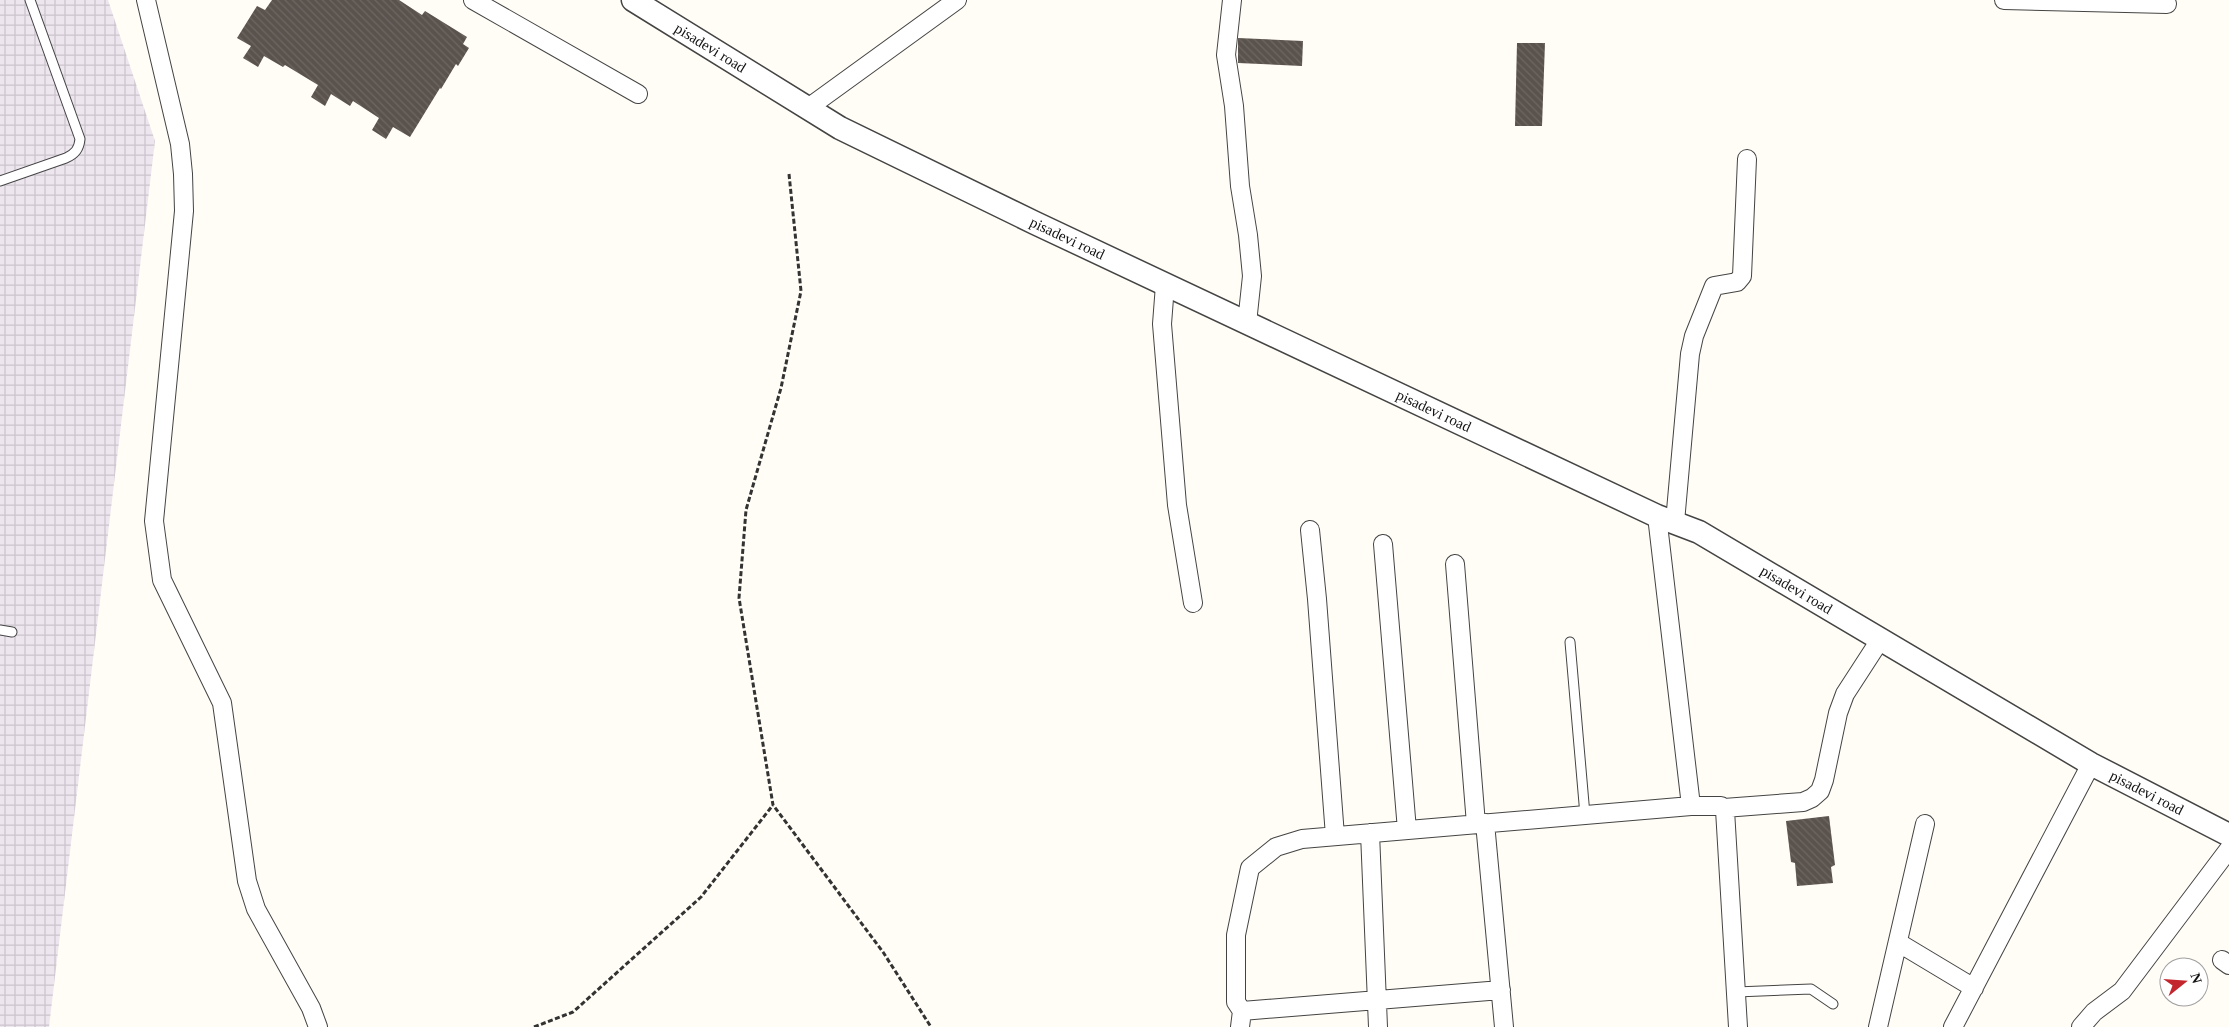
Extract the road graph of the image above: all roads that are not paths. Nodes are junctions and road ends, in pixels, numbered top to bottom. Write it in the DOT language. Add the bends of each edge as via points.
graph roads {
  1 [pos="30,0"];
  2 [pos="146,0"];
  3 [pos="474,0"];
  4 [pos="633,0"];
  5 [pos="957,0"];
  6 [pos="1232,0"];
  7 [pos="2004,0"];
  8 [pos="2167,4"];
  9 [pos="638,94"];
  10 [pos="808,108"];
  11 [pos="1747,160"];
  12 [pos="0,181"];
  13 [pos="1165,285"];
  14 [pos="1247,323"];
  15 [pos="1666,519"];
  16 [pos="1310,530"];
  17 [pos="1383,544"];
  18 [pos="1455,564"];
  19 [pos="1193,603"];
  20 [pos="0,630"];
  21 [pos="12,632"];
  22 [pos="1880,640"];
  23 [pos="1570,642"];
  24 [pos="2091,764"];
  25 [pos="1691,806"];
  26 [pos="1724,808"];
  27 [pos="1585,815"];
  28 [pos="1481,824"];
  29 [pos="1925,824"];
  30 [pos="1407,830"];
  31 [pos="1370,833"];
  32 [pos="2229,835"];
  33 [pos="1336,836"];
  34 [pos="2229,849"];
  35 [pos="1899,943"];
  36 [pos="1974,988"];
  37 [pos="1501,990"];
  38 [pos="1736,992"];
  39 [pos="1377,1002"];
  40 [pos="1833,1004"];
  41 [pos="1241,1019"];
  42 [pos="318,1027"];
  43 [pos="1378,1027"];
  44 [pos="1504,1027"];
  45 [pos="1738,1027"];
  46 [pos="1878,1027"];
  47 [pos="1953,1027"];
  48 [pos="2081,1027"];
  1 -- 12 [label="lane" via="80,139 75,154"];
  2 -- 42 [label="street" via="180,144 184,211 154,521 157,552 162,580 222,703 247,881 256,909 311,1008"];
  3 -- 9 [label="street"];
  4 -- 10 [label="street, pisadevi road"];
  5 -- 10 [label="street"];
  6 -- 14 [label="street" via="1226,55 1252,276"];
  7 -- 8 [label="street"];
  10 -- 13 [label="street, pisadevi road" via="840,128"];
  11 -- 15 [label="street" via="1742,276 1737,282 1714,286 1694,336"];
  13 -- 14 [label="street, pisadevi road"];
  13 -- 19 [label="street" via="1162,324 1176,505"];
  14 -- 15 [label="street, pisadevi road"];
  15 -- 22 [label="street, pisadevi road" via="1699,532"];
  15 -- 25 [label="street"];
  16 -- 33 [label="street"];
  17 -- 30 [label="street"];
  18 -- 28 [label="street"];
  20 -- 21 [label="lane"];
  22 -- 24 [label="street, pisadevi road"];
  22 -- 26 [label="street" via="1845,694 1820,791 1803,802"];
  23 -- 27 [label="lane"];
  24 -- 32 [label="street, pisadevi road"];
  24 -- 36 [label="street"];
  25 -- 26 [label="street"];
  25 -- 27 [label="street"];
  26 -- 38 [label="street"];
  27 -- 28 [label="street"];
  28 -- 30 [label="street"];
  28 -- 37 [label="street"];
  29 -- 35 [label="street"];
  30 -- 31 [label="street"];
  31 -- 33 [label="street"];
  31 -- 39 [label="street"];
  33 -- 41 [label="street" via="1302,839 1276,847 1250,868 1236,935 1236,1002"];
  34 -- 48 [label="street" via="2122,991 2094,1012"];
  35 -- 36 [label="street"];
  35 -- 46 [label="street"];
  36 -- 47 [label="street"];
  37 -- 39 [label="street"];
  37 -- 44 [label="street"];
  38 -- 40 [label="lane" via="1811,989"];
  38 -- 45 [label="street"];
  39 -- 41 [label="street"];
  39 -- 43 [label="street"];
}
